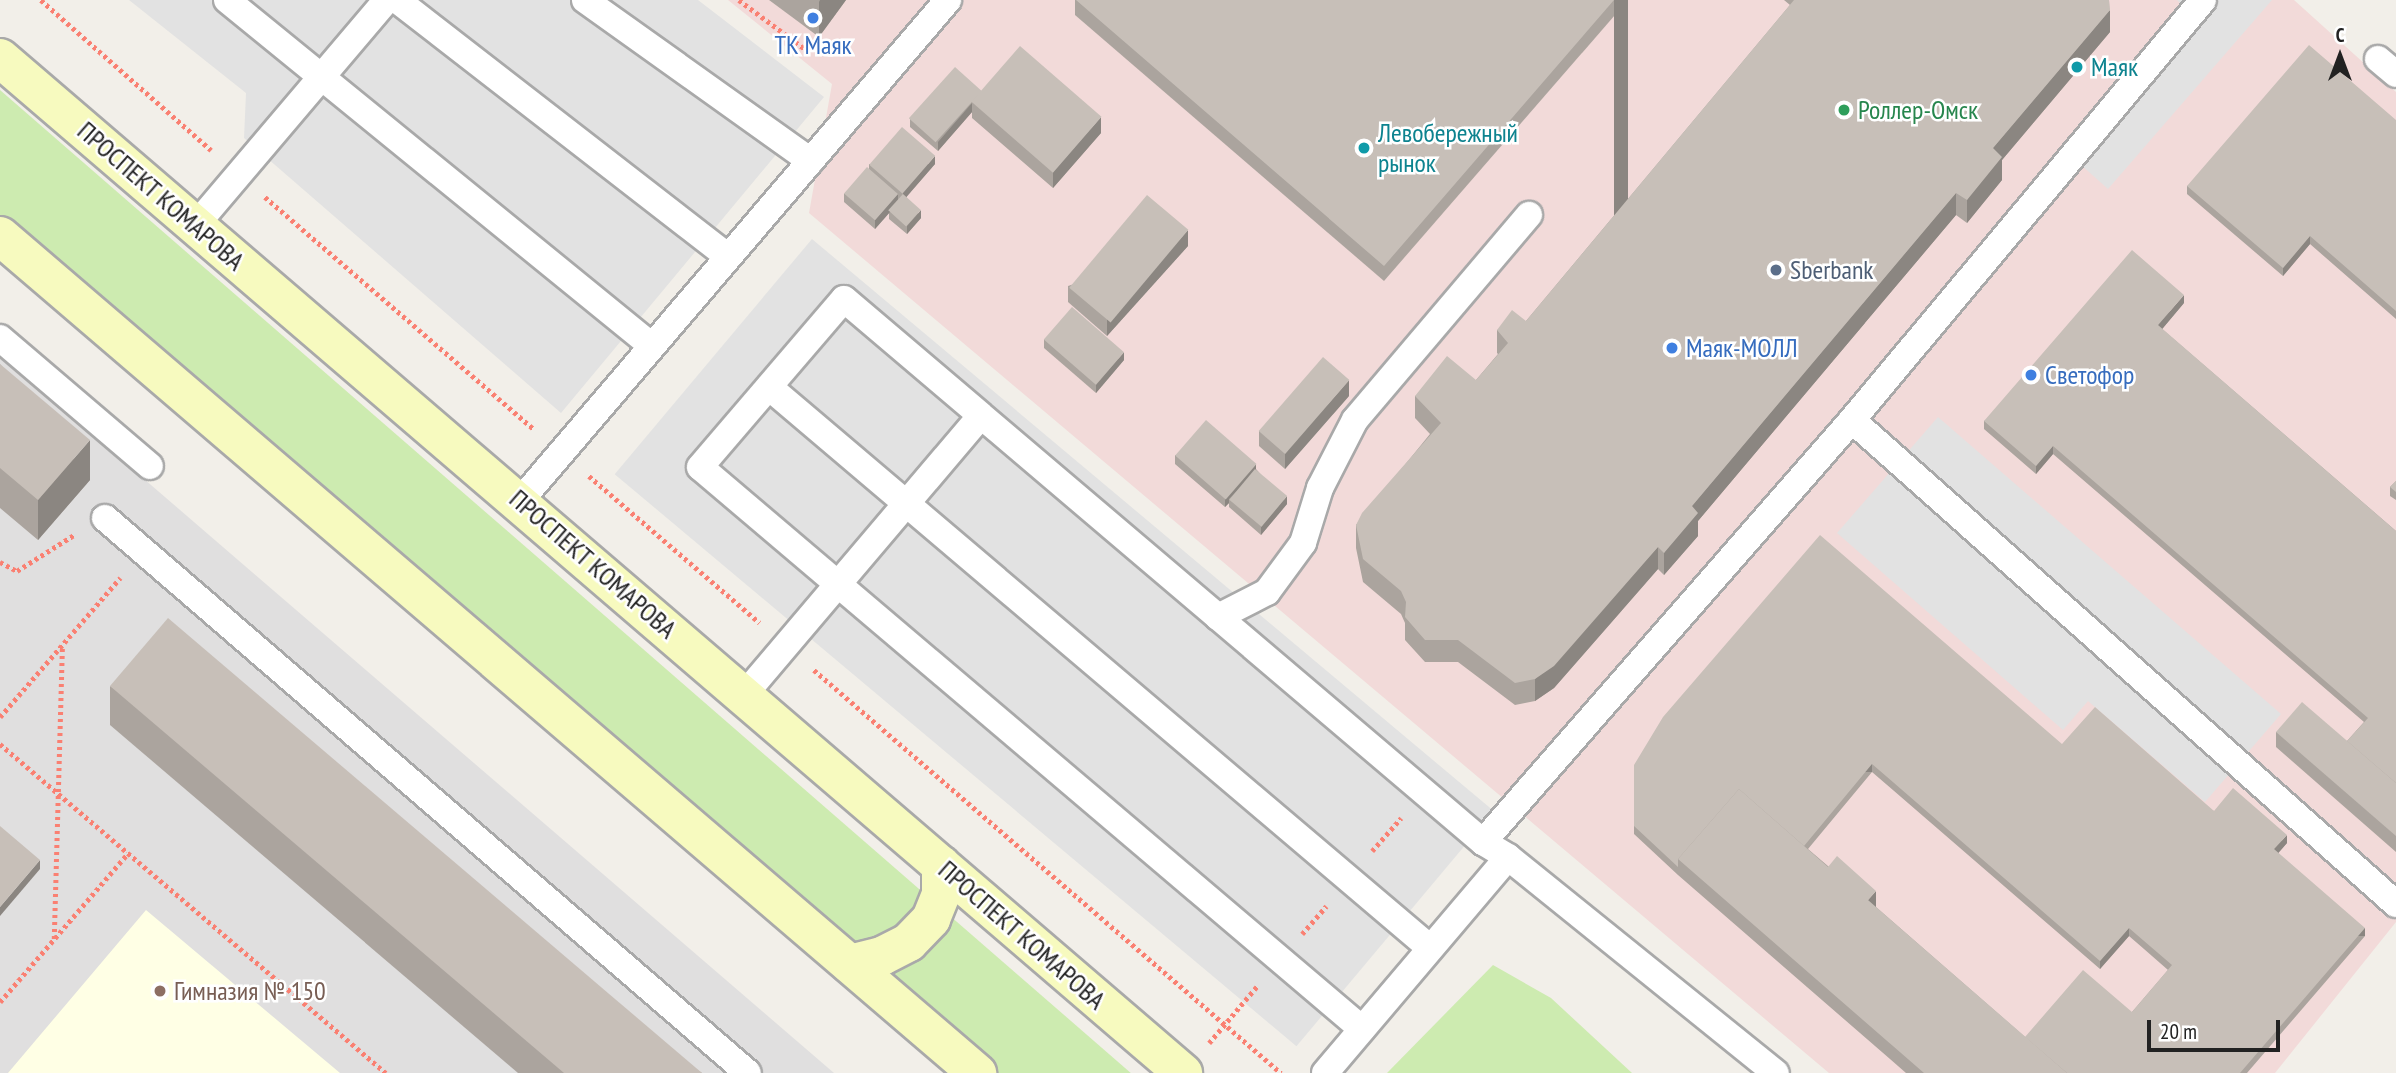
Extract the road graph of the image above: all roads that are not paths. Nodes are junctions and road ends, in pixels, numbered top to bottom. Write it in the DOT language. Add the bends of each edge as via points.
graph roads {
  1 [pos="227,0"];
  2 [pos="387,0"];
  3 [pos="397,0"];
  4 [pos="585,0"];
  5 [pos="948,0"];
  6 [pos="2203,0"];
  7 [pos="0,58"];
  8 [pos="321,77"];
  9 [pos="811,161"];
  10 [pos="1529,215"];
  11 [pos="195,226"];
  12 [pos="0,236"];
  13 [pos="728,257"];
  14 [pos="0,338"];
  15 [pos="652,346"];
  16 [pos="769,387"];
  17 [pos="981,416"];
  18 [pos="1853,420"];
  19 [pos="150,466"];
  20 [pos="520,502"];
  21 [pos="906,504"];
  22 [pos="105,518"];
  23 [pos="838,584"];
  24 [pos="1218,617"];
  25 [pos="744,695"];
  26 [pos="1483,842"];
  27 [pos="1508,857"];
  28 [pos="941,865"];
  29 [pos="2396,904"];
  30 [pos="1430,948"];
  31 [pos="850,964"];
  32 [pos="1362,1029"];
  33 [pos="1192,1063"];
  34 [pos="748,1073"];
  35 [pos="976,1073"];
  36 [pos="1325,1073"];
  37 [pos="1776,1073"];
  1 -- 8 [label="lane"];
  2 -- 8 [label="lane"];
  3 -- 13 [label="lane"];
  4 -- 9 [label="lane"];
  5 -- 9 [label="lane"];
  6 -- 18 [label="lane"];
  7 -- 11 [label="main road, ПРОСПЕКТ КОМАРОВА"];
  8 -- 11 [label="lane"];
  8 -- 15 [label="lane"];
  9 -- 13 [label="lane"];
  10 -- 24 [label="lane" via="1355,421 1320,488 1303,543 1267,592"];
  11 -- 20 [label="main road, ПРОСПЕКТ КОМАРОВА"];
  12 -- 31 [label="main road"];
  13 -- 15 [label="lane"];
  14 -- 19 [label="lane"];
  15 -- 20 [label="lane"];
  16 -- 17 [label="lane" via="844,299"];
  16 -- 21 [label="lane"];
  16 -- 23 [label="lane" via="700,467"];
  17 -- 21 [label="lane"];
  17 -- 24 [label="lane"];
  18 -- 26 [label="lane"];
  18 -- 29 [label="lane"];
  20 -- 25 [label="main road, ПРОСПЕКТ КОМАРОВА"];
  21 -- 23 [label="lane"];
  21 -- 30 [label="lane"];
  22 -- 34 [label="lane"];
  23 -- 25 [label="lane"];
  23 -- 32 [label="lane"];
  24 -- 26 [label="lane"];
  25 -- 28 [label="main road, ПРОСПЕКТ КОМАРОВА"];
  26 -- 27 [label="lane"];
  27 -- 30 [label="lane"];
  27 -- 37 [label="lane"];
  28 -- 31 [label="main road" via="941,894 931,919 909,942 882,956"];
  28 -- 33 [label="main road, ПРОСПЕКТ КОМАРОВА"];
  30 -- 32 [label="lane"];
  31 -- 35 [label="main road"];
  32 -- 36 [label="lane"];
}
